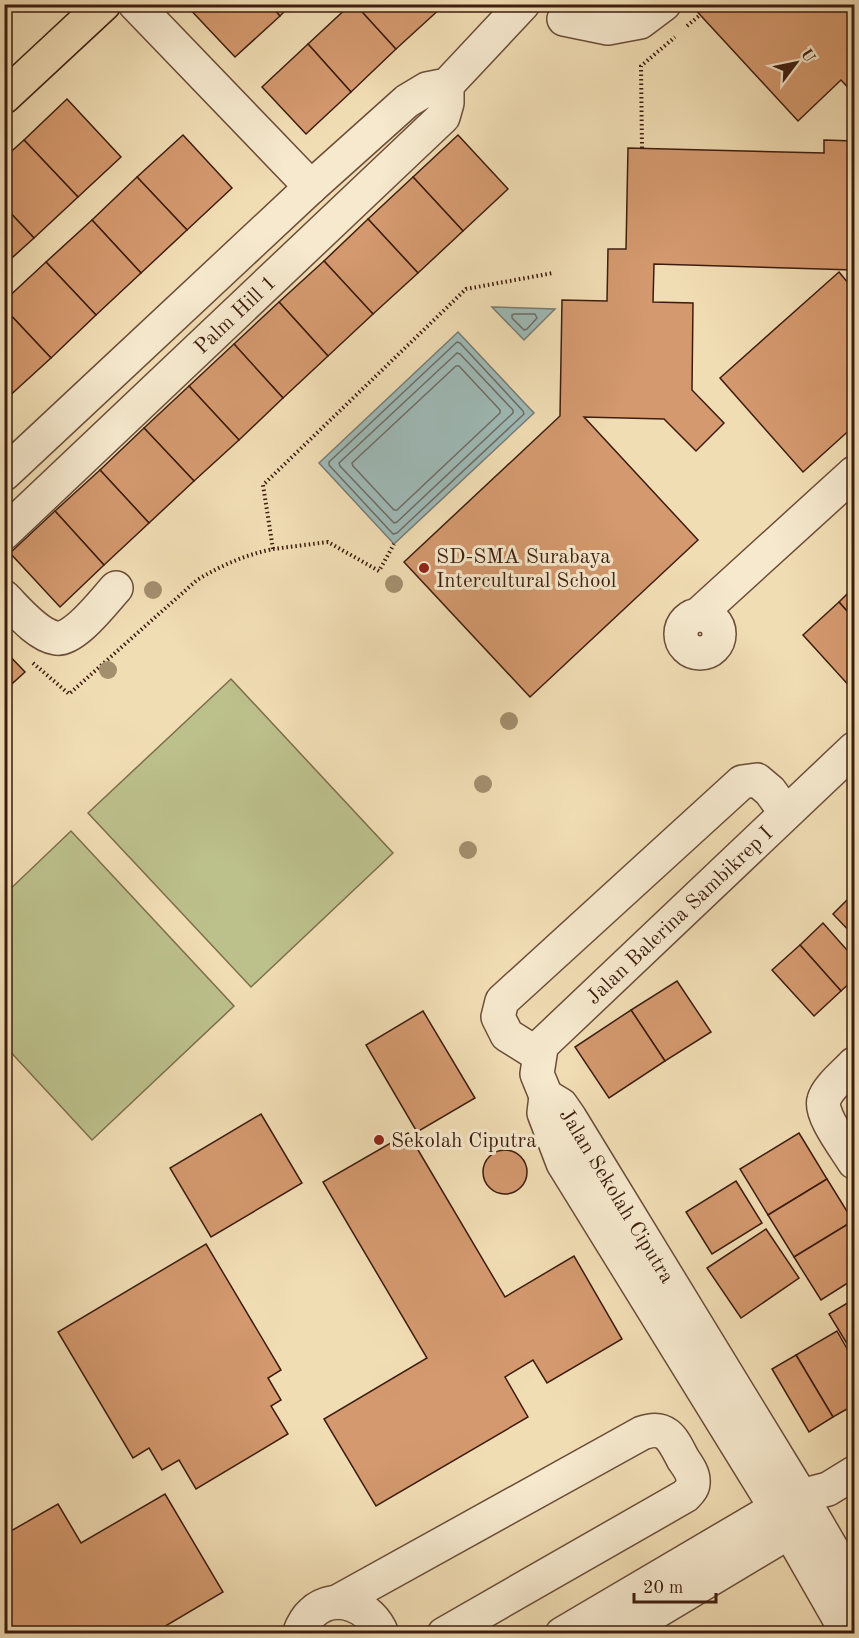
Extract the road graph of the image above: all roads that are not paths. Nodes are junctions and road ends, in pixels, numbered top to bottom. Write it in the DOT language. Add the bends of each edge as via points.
graph roads {
  1 [pos="104,4"];
  2 [pos="135,4"];
  3 [pos="517,11"];
  4 [pos="572,12"];
  5 [pos="674,17"];
  6 [pos="447,85"];
  7 [pos="4,97"];
  8 [pos="310,187"];
  9 [pos="855,472"];
  10 [pos="4,474"];
  11 [pos="4,533"];
  12 [pos="116,588"];
  13 [pos="5,600"];
  14 [pos="698,615"];
  15 [pos="855,749"];
  16 [pos="786,813"];
  17 [pos="539,1055"];
  18 [pos="855,1064"];
  19 [pos="855,1162"];
  20 [pos="810,1502"];
  21 [pos="855,1587"];
  22 [pos="337,1602"];
  23 [pos="296,1629"];
  24 [pos="576,1630"];
  25 [pos="382,1634"];
  26 [pos="444,1634"];
  27 [pos="619,1634"];
  28 [pos="848,1634"];
  1 -- 7 [label="main road"];
  2 -- 8 [label="street"];
  3 -- 4 [label="street" via="553,22"];
  3 -- 6 [label="street, Palm Hill 1"];
  4 -- 5 [label="street" via="608,28"];
  6 -- 8 [label="street, Palm Hill 1" via="427,89 406,101"];
  6 -- 11 [label="street, Palm Hill 1" via="442,117"];
  8 -- 10 [label="street, Palm Hill 1"];
  9 -- 14 [label="street"];
  12 -- 13 [label="street" via="74,633 64,638 43,632"];
  15 -- 16 [label="street, Jalan Balerina Sambikrep I"];
  16 -- 17 [label="street, Jalan Balerina Sambikrep I" via="544,1043"];
  16 -- 17 [label="street" via="757,780 742,782 502,1000 498,1017 507,1035"];
  17 -- 20 [label="street, Jalan Sekolah Ciputra" via="537,1074 546,1096 544,1113 563,1163"];
  18 -- 19 [label="street" via="828,1093 823,1105 829,1122"];
  20 -- 21 [label="street, Jalan Sekolah Ciputra"];
  20 -- 24 [label="street"];
  20 -- 27 [label="street"];
  20 -- 28 [label="street, Jalan Sekolah Ciputra"];
  22 -- 23 [label="street" via="313,1611"];
  22 -- 25 [label="street" via="364,1609 375,1619"];
  22 -- 26 [label="street" via="642,1433 659,1430 671,1438 693,1481 685,1496"];
}
